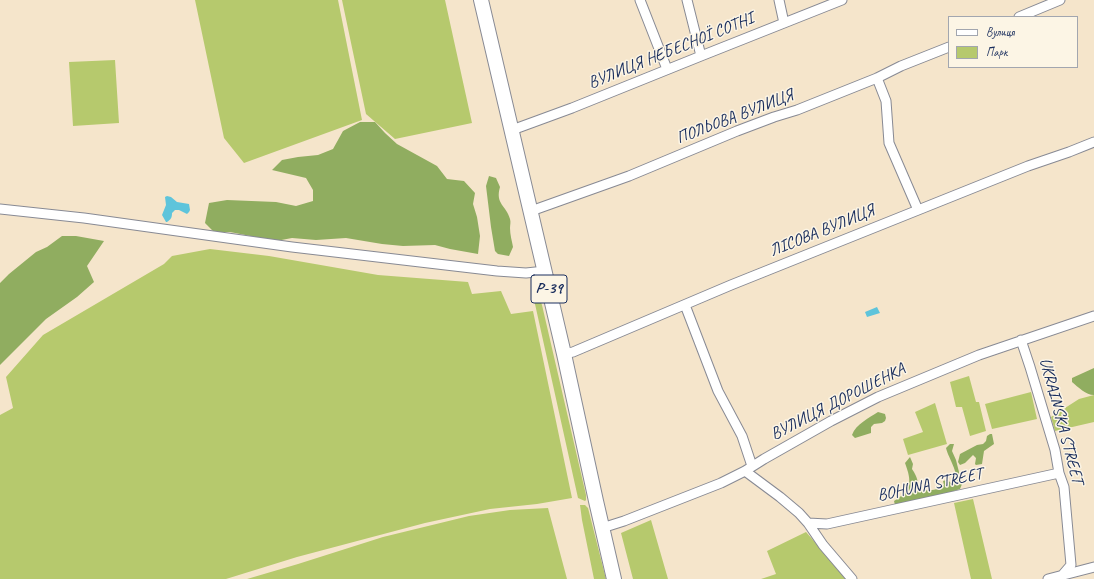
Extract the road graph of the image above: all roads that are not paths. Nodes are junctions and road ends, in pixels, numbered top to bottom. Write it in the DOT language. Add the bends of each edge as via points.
graph roads {
  1 [pos="481,0"];
  2 [pos="640,0"];
  3 [pos="687,0"];
  4 [pos="779,0"];
  5 [pos="842,0"];
  6 [pos="1060,0"];
  7 [pos="1021,16"];
  8 [pos="784,23"];
  9 [pos="948,47"];
  10 [pos="701,56"];
  11 [pos="666,69"];
  12 [pos="877,78"];
  13 [pos="512,130"];
  14 [pos="1094,142"];
  15 [pos="0,210"];
  16 [pos="918,210"];
  17 [pos="531,211"];
  18 [pos="545,272"];
  19 [pos="684,305"];
  20 [pos="1094,316"];
  21 [pos="1020,340"];
  22 [pos="564,354"];
  23 [pos="749,468"];
  24 [pos="1059,473"];
  25 [pos="808,523"];
  26 [pos="602,528"];
  27 [pos="1094,567"];
  28 [pos="1060,578"];
  29 [pos="614,579"];
  30 [pos="852,579"];
  31 [pos="1048,579"];
  1 -- 13 [label="main road, Р-39"];
  2 -- 11 [label="street"];
  3 -- 10 [label="street"];
  4 -- 8 [label="street"];
  5 -- 8 [label="street, ВУЛИЦЯ НЕБЕСНОЇ СОТНІ"];
  6 -- 7 [label="street"];
  8 -- 10 [label="street, ВУЛИЦЯ НЕБЕСНОЇ СОТНІ"];
  9 -- 12 [label="street, ПОЛЬОВА ВУЛИЦЯ"];
  10 -- 11 [label="street, ВУЛИЦЯ НЕБЕСНОЇ СОТНІ"];
  11 -- 13 [label="street, ВУЛИЦЯ НЕБЕСНОЇ СОТНІ"];
  12 -- 16 [label="street" via="886,101 888,142"];
  12 -- 17 [label="street, ПОЛЬОВА ВУЛИЦЯ" via="737,131 629,176"];
  13 -- 17 [label="main road, Р-39"];
  14 -- 16 [label="street, ЛІСОВА ВУЛИЦЯ"];
  15 -- 18 [label="street" via="84,218 292,247 497,271"];
  16 -- 19 [label="street, ЛІСОВА ВУЛИЦЯ"];
  17 -- 18 [label="main road, Р-39"];
  18 -- 22 [label="main road, Р-39"];
  19 -- 22 [label="street, ЛІСОВА ВУЛИЦЯ"];
  19 -- 23 [label="street" via="718,391 742,436"];
  20 -- 21 [label="street, ВУЛИЦЯ ДОРОШЕНКА"];
  21 -- 23 [label="street, ВУЛИЦЯ ДОРОШЕНКА" via="878,397"];
  21 -- 24 [label="street, UKRAINSKA STREET" via="1055,450"];
  22 -- 26 [label="main road, Р-39"];
  23 -- 25 [label="street"];
  23 -- 26 [label="street, ВУЛИЦЯ ДОРОШЕНКА" via="721,482"];
  24 -- 25 [label="street, BOHUNA STREET" via="827,524"];
  24 -- 28 [label="street, UKRAINSKA STREET" via="1064,487 1070,565"];
  25 -- 30 [label="street"];
  26 -- 29 [label="main road, Р-39"];
  27 -- 28 [label="street"];
  28 -- 31 [label="street"];
}
